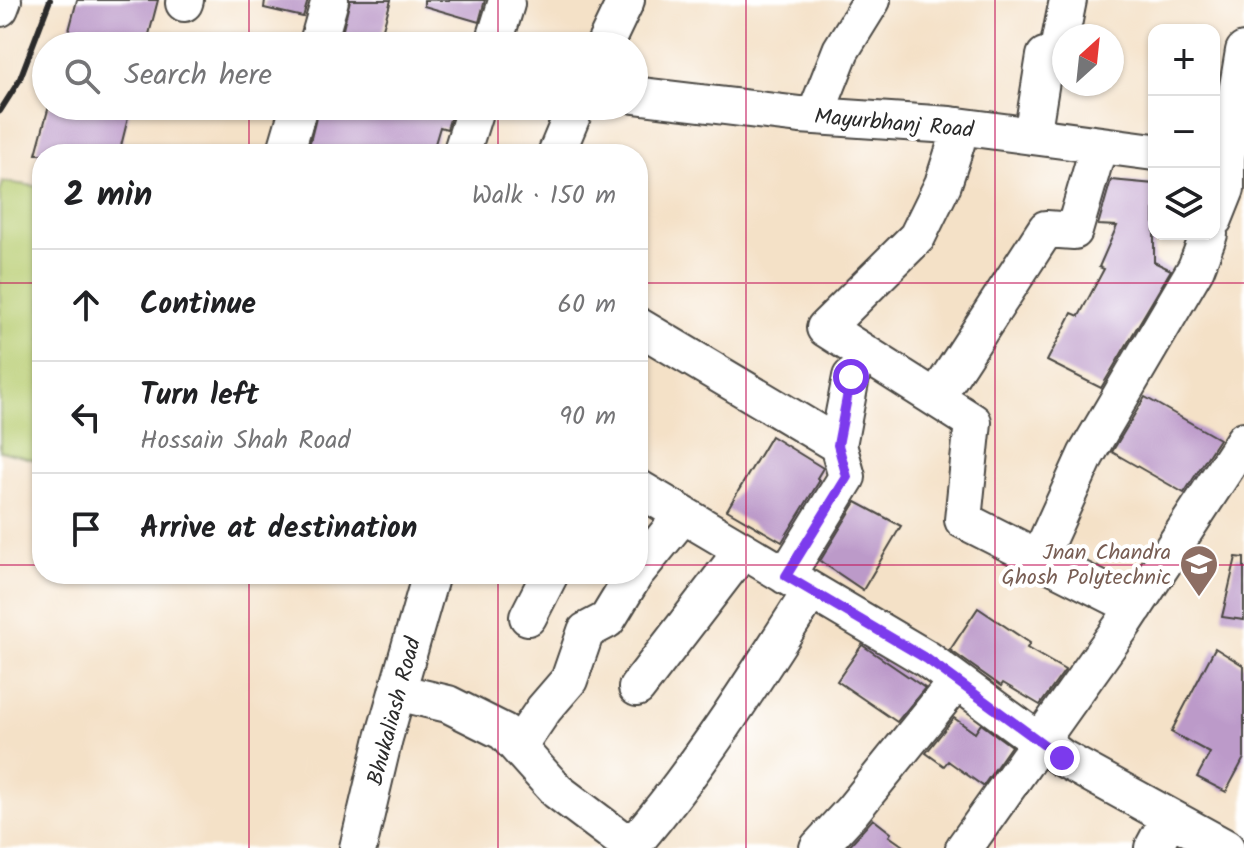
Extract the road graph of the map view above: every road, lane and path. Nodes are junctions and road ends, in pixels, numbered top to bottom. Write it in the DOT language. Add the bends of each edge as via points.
graph roads {
  1 [pos="3,0"];
  2 [pos="330,0"];
  3 [pos="626,0"];
  4 [pos="872,0"];
  5 [pos="1068,0"];
  6 [pos="506,4"];
  7 [pos="0,8"];
  8 [pos="321,32"];
  9 [pos="497,32"];
  10 [pos="611,32"];
  11 [pos="1244,51"];
  12 [pos="648,97"];
  13 [pos="815,116"];
  14 [pos="295,120"];
  15 [pos="472,120"];
  16 [pos="570,120"];
  17 [pos="958,126"];
  18 [pos="1032,136"];
  19 [pos="288,144"];
  20 [pos="464,144"];
  21 [pos="560,144"];
  22 [pos="1099,145"];
  23 [pos="1148,151"];
  24 [pos="1228,158"];
  25 [pos="1220,204"];
  26 [pos="1207,240"];
  27 [pos="648,332"];
  28 [pos="851,377"];
  29 [pos="936,398"];
  30 [pos="1244,440"];
  31 [pos="838,445"];
  32 [pos="648,494"];
  33 [pos="683,515"];
  34 [pos="743,550"];
  35 [pos="648,557"];
  36 [pos="1038,560"];
  37 [pos="428,584"];
  38 [pos="545,584"];
  39 [pos="629,584"];
  40 [pos="799,584"];
  41 [pos="1135,607"];
  42 [pos="528,617"];
  43 [pos="957,681"];
  44 [pos="637,688"];
  45 [pos="397,692"];
  46 [pos="1041,742"];
  47 [pos="518,747"];
  48 [pos="1161,833"];
  49 [pos="358,848"];
  50 [pos="818,848"];
  51 [pos="964,848"];
  52 [pos="1226,848"];
  1 -- 7 [label="street"];
  2 -- 8 [label="street"];
  3 -- 10 [label="street"];
  4 -- 13 [label="street" via="841,50"];
  5 -- 18 [label="street" via="1057,55 1045,56"];
  6 -- 9 [label="street"];
  11 -- 24 [label="street"];
  12 -- 13 [label="street, Mayurbhanj Road"];
  13 -- 17 [label="street, Mayurbhanj Road"];
  14 -- 19 [label="street"];
  15 -- 20 [label="street"];
  16 -- 21 [label="street"];
  17 -- 18 [label="street, Mayurbhanj Road"];
  17 -- 29 [label="street" via="943,184 917,237 825,328"];
  18 -- 22 [label="street, Mayurbhanj Road"];
  22 -- 23 [label="street, Mayurbhanj Road"];
  22 -- 29 [label="street" via="1074,231 1046,229"];
  24 -- 25 [label="street"];
  26 -- 36 [label="street" via="1196,268 1086,455"];
  27 -- 31 [label="street"];
  28 -- 31 [label="street"];
  29 -- 36 [label="street" via="973,422 963,520"];
  30 -- 41 [label="street"];
  31 -- 40 [label="street" via="847,477"];
  32 -- 33 [label="street"];
  33 -- 34 [label="street"];
  33 -- 35 [label="street"];
  34 -- 40 [label="street"];
  34 -- 44 [label="street"];
  36 -- 41 [label="street"];
  37 -- 45 [label="street, Bhukaliash Road"];
  38 -- 42 [label="street"];
  39 -- 47 [label="street" via="607,620 586,631 569,680"];
  40 -- 43 [label="street"];
  40 -- 47 [label="street" via="732,715 636,841 618,837 557,791"];
  41 -- 46 [label="street"];
  43 -- 46 [label="street"];
  43 -- 50 [label="street"];
  45 -- 47 [label="street" via="448,704 504,732"];
  45 -- 49 [label="street, Bhukaliash Road"];
  46 -- 48 [label="street"];
  46 -- 51 [label="street"];
  48 -- 52 [label="street"];
}
